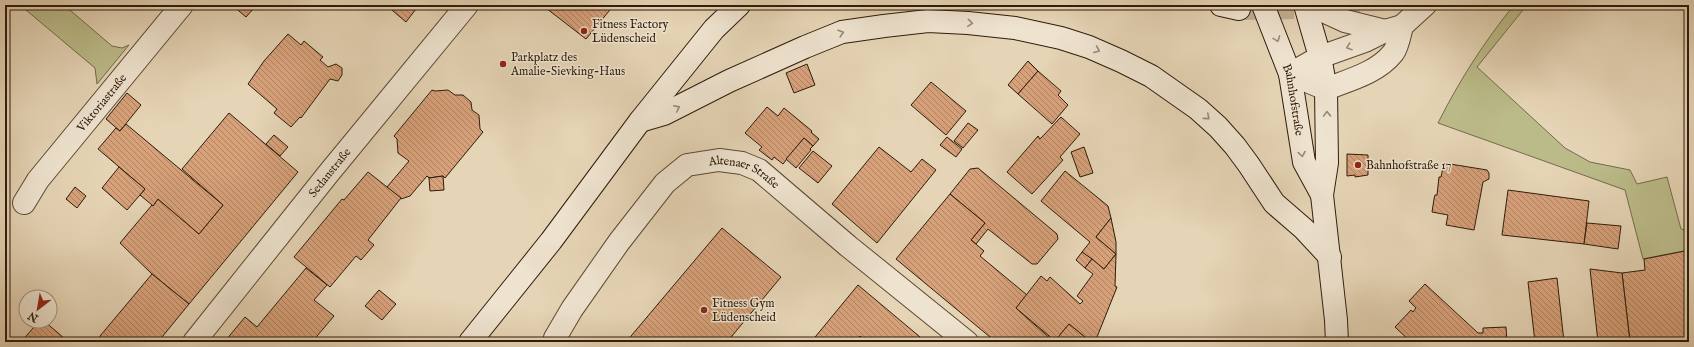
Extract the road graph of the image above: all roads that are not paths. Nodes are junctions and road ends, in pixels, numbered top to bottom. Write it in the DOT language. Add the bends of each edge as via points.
graph roads {
  1 [pos="182,5"];
  2 [pos="467,5"];
  3 [pos="739,5"];
  4 [pos="1263,5"];
  5 [pos="1305,5"];
  6 [pos="1310,5"];
  7 [pos="1426,5"];
  8 [pos="1393,29"];
  9 [pos="1320,57"];
  10 [pos="1290,74"];
  11 [pos="1326,89"];
  12 [pos="640,121"];
  13 [pos="1322,195"];
  14 [pos="24,203"];
  15 [pos="1330,256"];
  16 [pos="194,342"];
  17 [pos="470,342"];
  18 [pos="554,342"];
  19 [pos="967,342"];
  20 [pos="1337,342"];
  1 -- 14 [label="main road, Viktoriastraße" via="42,175"];
  2 -- 16 [label="main road, Sedanstraße"];
  3 -- 12 [label="main road" via="714,29"];
  4 -- 10 [label="main road, Bahnhofstraße, one-way"];
  5 -- 9 [label="main road, Bahnhofstraße"];
  6 -- 8 [label="main road" via="1345,21"];
  7 -- 8 [label="main road"];
  8 -- 9 [label="main road, one-way"];
  8 -- 11 [label="main road" via="1394,52 1375,69"];
  9 -- 10 [label="main road"];
  9 -- 11 [label="main road, Bahnhofstraße"];
  10 -- 11 [label="main road"];
  10 -- 13 [label="main road, Bahnhofstraße, one-way" via="1304,162"];
  13 -- 11 [label="main road, Bahnhofstraße, one-way" via="1328,163"];
  12 -- 15 [label="main road, one-way" via="664,114 729,81 842,32 928,21 1015,28 1089,47 1151,76 1186,100 1218,127 1249,165 1274,203"];
  12 -- 17 [label="main road" via="551,241"];
  13 -- 15 [label="main road, Bahnhofstraße"];
  15 -- 20 [label="main road, Bahnhofstraße"];
  18 -- 19 [label="main road, Altenaer Straße" via="576,302 665,183 687,166 719,160 742,163 759,170"];
}
